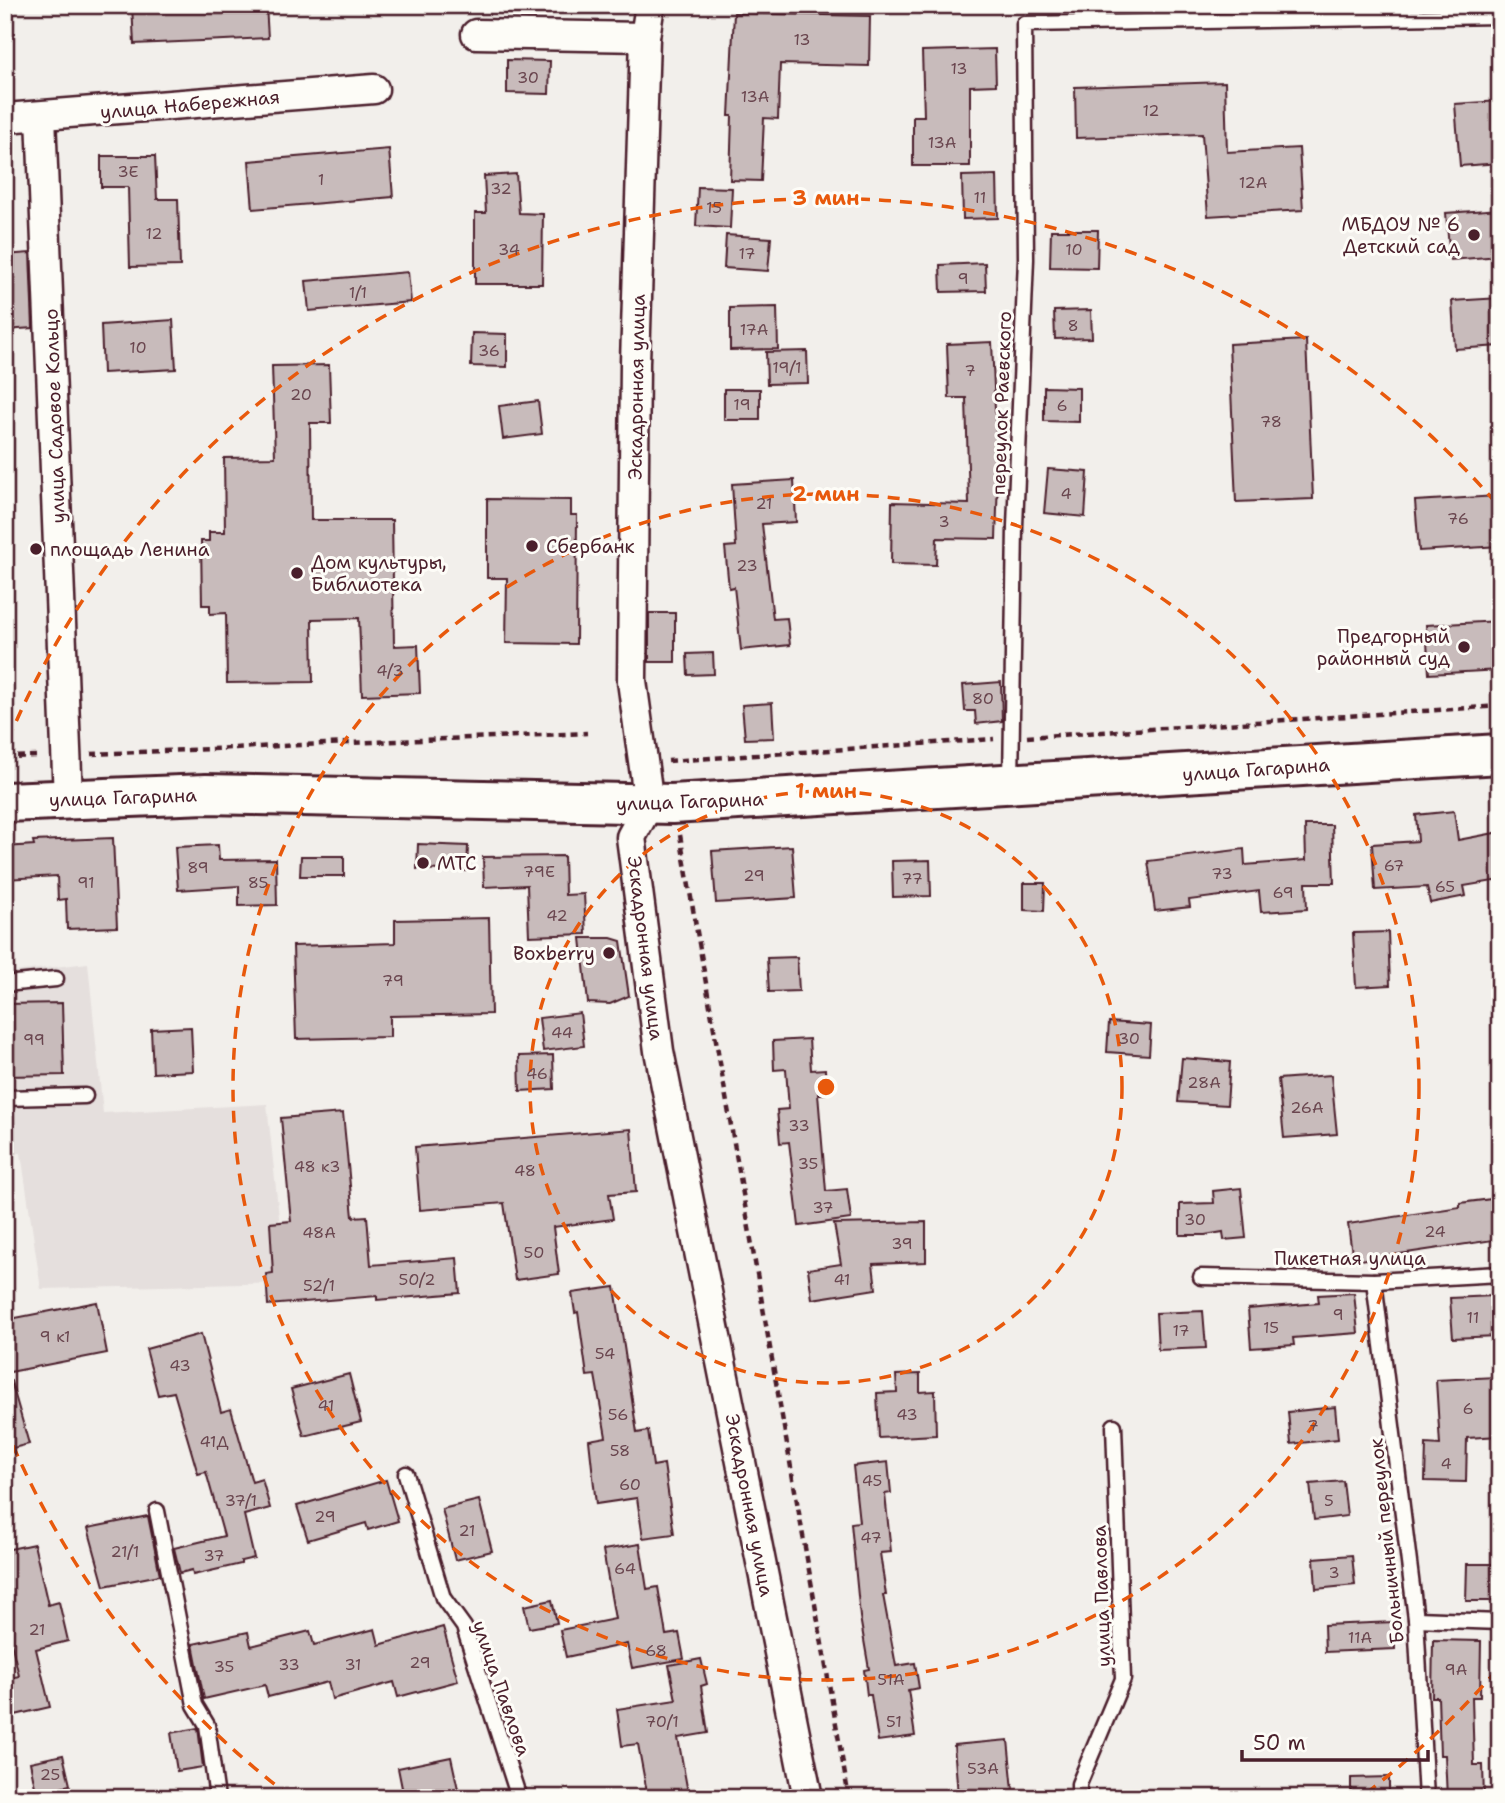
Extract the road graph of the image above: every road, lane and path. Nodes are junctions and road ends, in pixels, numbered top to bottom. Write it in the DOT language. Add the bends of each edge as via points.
graph roads {
  1 [pos="650,5"];
  2 [pos="1500,16"];
  3 [pos="476,34"];
  4 [pos="645,37"];
  5 [pos="374,89"];
  6 [pos="41,116"];
  7 [pos="5,117"];
  8 [pos="1500,706"];
  9 [pos="587,733"];
  10 [pos="1011,738"];
  11 [pos="1500,754"];
  12 [pos="66,755"];
  13 [pos="5,757"];
  14 [pos="644,763"];
  15 [pos="1011,784"];
  16 [pos="68,800"];
  17 [pos="5,802"];
  18 [pos="649,804"];
  19 [pos="679,835"];
  20 [pos="56,979"];
  21 [pos="5,984"];
  22 [pos="85,1096"];
  23 [pos="5,1098"];
  24 [pos="1500,1274"];
  25 [pos="1200,1277"];
  26 [pos="1374,1281"];
  27 [pos="1114,1426"];
  28 [pos="405,1474"];
  29 [pos="157,1511"];
  30 [pos="1416,1619"];
  31 [pos="1500,1622"];
  32 [pos="217,1798"];
  33 [pos="519,1798"];
  34 [pos="808,1798"];
  35 [pos="849,1798"];
  36 [pos="1079,1798"];
  37 [pos="1426,1798"];
  1 -- 4 [label="street, Эскадронная улица"];
  2 -- 10 [label="lane, переулок Раевского" via="1024,24 1026,259 1014,526"];
  3 -- 4 [label="street"];
  4 -- 14 [label="street, Эскадронная улица" via="632,681"];
  5 -- 6 [label="street, улица Набережная"];
  6 -- 7 [label="street, улица Набережная"];
  6 -- 12 [label="street, улица Садовое Кольцо"];
  8 -- 10 [label="path"];
  9 -- 12 [label="path"];
  10 -- 14 [label="path"];
  10 -- 15 [label="lane, переулок Раевского"];
  11 -- 15 [label="street, улица Гагарина"];
  12 -- 13 [label="path"];
  12 -- 16 [label="street, улица Садовое Кольцо"];
  14 -- 18 [label="street, Эскадронная улица"];
  15 -- 18 [label="street, улица Гагарина"];
  16 -- 17 [label="street, улица Гагарина"];
  16 -- 18 [label="street, улица Гагарина" via="206,794"];
  18 -- 34 [label="street, Эскадронная улица" via="631,837 659,1051"];
  19 -- 35 [label="path"];
  20 -- 21 [label="lane"];
  22 -- 23 [label="lane"];
  24 -- 26 [label="lane, Пикетная улица"];
  25 -- 26 [label="lane, Пикетная улица"];
  26 -- 30 [label="lane, Больничный переулок"];
  27 -- 36 [label="lane, улица Павлова" via="1123,1679 1079,1784"];
  28 -- 33 [label="lane, улица Павлова" via="443,1598 464,1627"];
  29 -- 32 [label="lane" via="195,1705 207,1725"];
  30 -- 31 [label="lane"];
  30 -- 37 [label="lane, Больничный переулок"];
}
